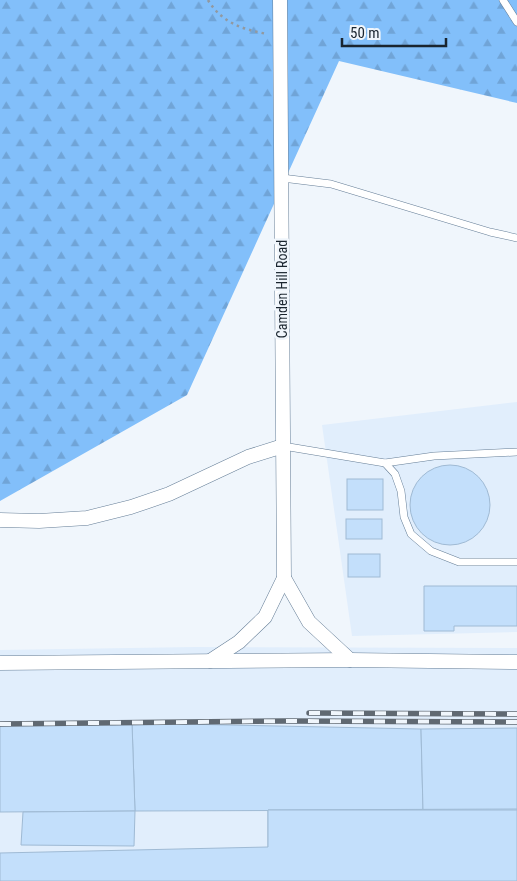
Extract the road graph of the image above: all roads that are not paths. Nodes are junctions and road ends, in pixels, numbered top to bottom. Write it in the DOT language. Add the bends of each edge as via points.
graph roads {
  1 [pos="280,0"];
  2 [pos="503,0"];
  3 [pos="517,22"];
  4 [pos="282,178"];
  5 [pos="517,238"];
  6 [pos="283,446"];
  7 [pos="517,452"];
  8 [pos="384,463"];
  9 [pos="0,520"];
  10 [pos="517,562"];
  11 [pos="284,578"];
  12 [pos="350,660"];
  13 [pos="210,661"];
  14 [pos="517,662"];
  15 [pos="0,663"];
  1 -- 4 [label="street, Camden Hill Road"];
  2 -- 3 [label="lane"];
  4 -- 5 [label="lane" via="331,184"];
  4 -- 6 [label="street, Camden Hill Road"];
  6 -- 8 [label="lane"];
  6 -- 9 [label="street" via="248,457 169,494 131,507 87,518"];
  6 -- 11 [label="street, Camden Hill Road"];
  7 -- 8 [label="lane" via="434,456"];
  8 -- 10 [label="lane" via="395,474 404,518 412,534 431,551 459,562"];
  11 -- 12 [label="street" via="309,622"];
  11 -- 13 [label="street" via="265,617 239,642"];
  12 -- 13 [label="street"];
  12 -- 14 [label="street"];
  13 -- 15 [label="street"];
}
